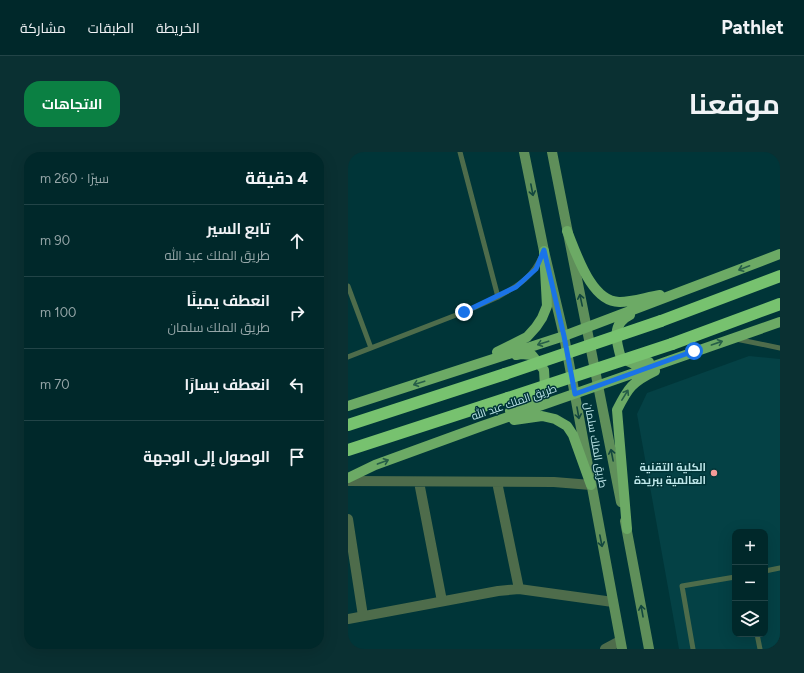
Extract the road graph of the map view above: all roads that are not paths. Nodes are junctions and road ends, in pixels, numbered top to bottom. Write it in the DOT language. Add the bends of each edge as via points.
graph roads {
  1 [pos="460,152"];
  2 [pos="524,152"];
  3 [pos="552,152"];
  4 [pos="567,231"];
  5 [pos="544,250"];
  6 [pos="780,254"];
  7 [pos="780,276"];
  8 [pos="348,286"];
  9 [pos="687,289"];
  10 [pos="498,297"];
  11 [pos="780,304"];
  12 [pos="780,322"];
  13 [pos="587,327"];
  14 [pos="564,336"];
  15 [pos="731,338"];
  16 [pos="371,348"];
  17 [pos="780,348"];
  18 [pos="694,351"];
  19 [pos="348,357"];
  20 [pos="473,365"];
  21 [pos="598,386"];
  22 [pos="575,394"];
  23 [pos="348,406"];
  24 [pos="348,425"];
  25 [pos="482,426"];
  26 [pos="348,450"];
  27 [pos="348,480"];
  28 [pos="419,482"];
  29 [pos="497,482"];
  30 [pos="591,484"];
  31 [pos="348,519"];
  32 [pos="627,529"];
  33 [pos="780,568"];
  34 [pos="768,570"];
  35 [pos="732,578"];
  36 [pos="519,589"];
  37 [pos="442,601"];
  38 [pos="613,602"];
  39 [pos="363,616"];
  40 [pos="348,619"];
  41 [pos="758,637"];
  42 [pos="621,645"];
  43 [pos="605,649"];
  44 [pos="649,649"];
  45 [pos="693,649"];
  46 [pos="760,649"];
  1 -- 10 [label="lane"];
  2 -- 5 [label="main road, طريق الملك سلمان, one-way"];
  3 -- 4 [label="main road, طريق الملك سلمان"];
  4 -- 9 [label="main road" via="587,279 606,298 619,302"];
  13 -- 4 [label="main road, طريق الملك سلمان, one-way"];
  5 -- 10 [label="lane" via="536,269 516,287"];
  5 -- 14 [label="main road, طريق الملك سلمان"];
  5 -- 20 [label="main road" via="547,306 542,318 527,337"];
  6 -- 9 [label="main road, one-way"];
  7 -- 24 [label="highway, bridge" via="661,321"];
  8 -- 16 [label="lane"];
  9 -- 13 [label="main road"];
  9 -- 18 [label="main road" via="624,318 619,325 616,340 621,358 636,365"];
  10 -- 16 [label="lane"];
  11 -- 26 [label="highway, طريق الملك عبد الله, bridge" via="672,344"];
  12 -- 15 [label="main road, طريق الملك عبد الله"];
  13 -- 14 [label="main road"];
  13 -- 21 [label="main road, طريق الملك سلمان"];
  14 -- 20 [label="main road, one-way"];
  14 -- 22 [label="main road, طريق الملك سلمان"];
  15 -- 17 [label="lane"];
  18 -- 15 [label="main road, طريق الملك عبد الله, one-way"];
  16 -- 19 [label="lane"];
  18 -- 21 [label="main road, طريق الملك عبد الله"];
  32 -- 18 [label="main road, one-way" via="617,410 635,382"];
  20 -- 23 [label="main road, one-way"];
  20 -- 25 [label="main road" via="521,354 532,355 544,370 545,387 542,396"];
  21 -- 22 [label="main road, طريق الملك عبد الله"];
  32 -- 21 [label="main road, طريق الملك سلمان, one-way"];
  22 -- 25 [label="main road, طريق الملك عبد الله"];
  22 -- 30 [label="main road, طريق الملك سلمان, one-way"];
  27 -- 25 [label="main road, طريق الملك عبد الله, one-way" via="375,465"];
  25 -- 30 [label="main road" via="542,416 555,418 573,434"];
  27 -- 28 [label="street"];
  28 -- 29 [label="street"];
  28 -- 37 [label="street"];
  29 -- 30 [label="street"];
  29 -- 36 [label="street"];
  30 -- 38 [label="main road, طريق الملك سلمان, one-way"];
  31 -- 39 [label="street"];
  44 -- 32 [label="main road, طريق الملك سلمان, one-way"];
  33 -- 34 [label="lane"];
  35 -- 45 [label="lane" via="682,586"];
  36 -- 37 [label="street"];
  36 -- 38 [label="street"];
  37 -- 39 [label="street"];
  38 -- 42 [label="main road, طريق الملك سلمان"];
  39 -- 40 [label="street"];
  41 -- 46 [label="lane"];
  42 -- 43 [label="street"];
}
